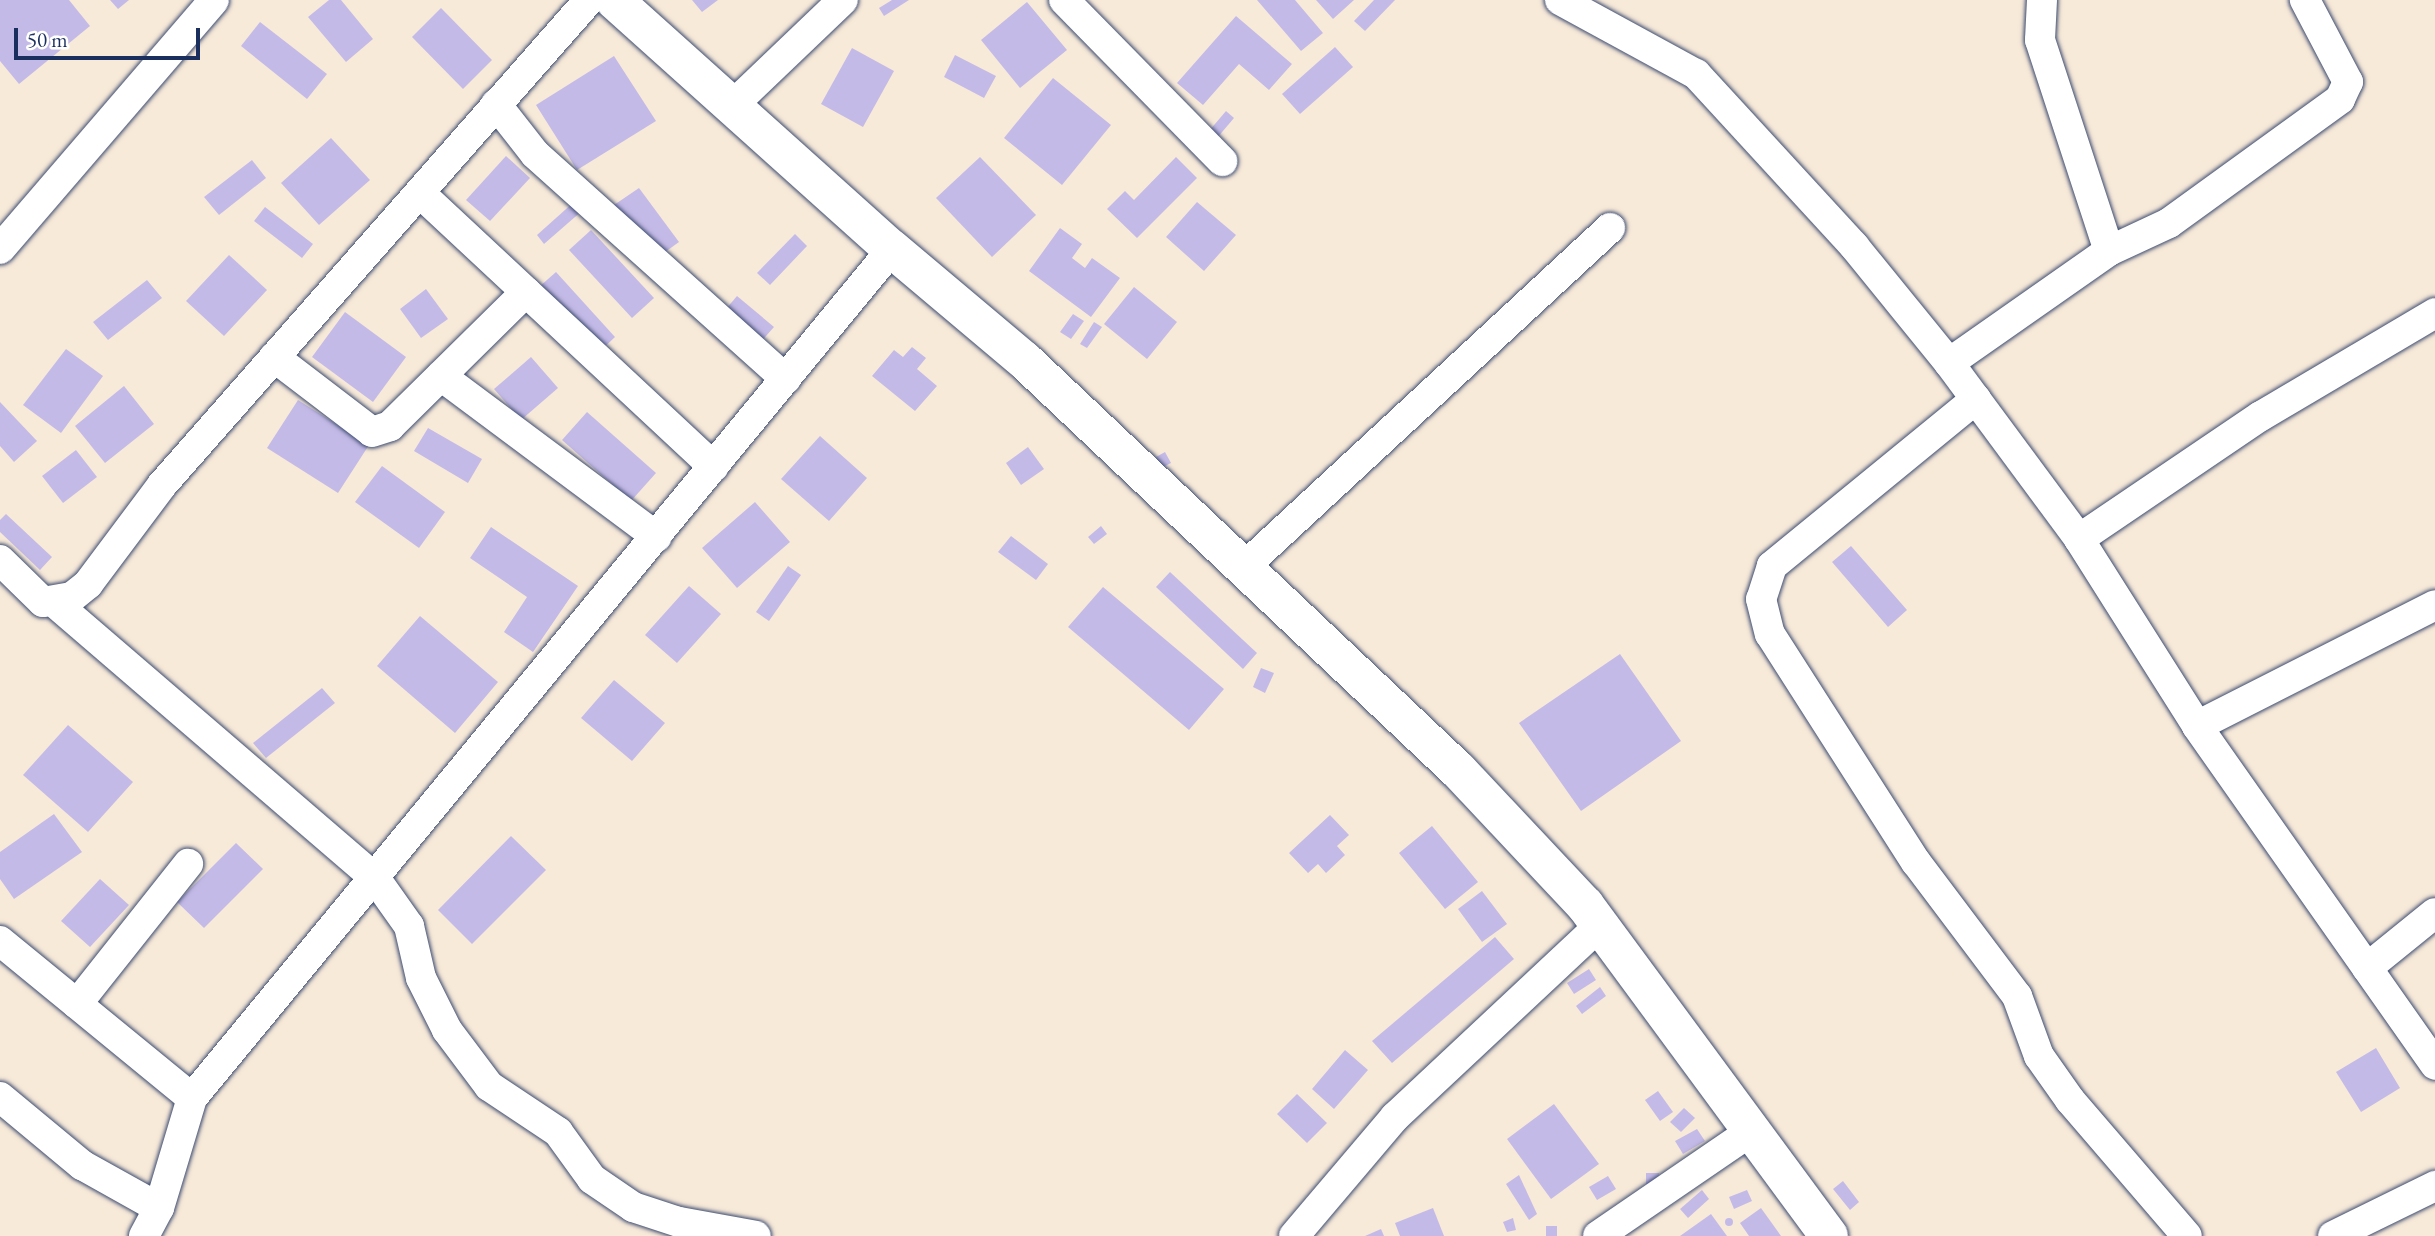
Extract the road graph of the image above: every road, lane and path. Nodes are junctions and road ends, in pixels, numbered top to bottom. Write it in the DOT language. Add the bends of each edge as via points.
graph roads {
  1 [pos="215,0"];
  2 [pos="589,0"];
  3 [pos="614,0"];
  4 [pos="843,0"];
  5 [pos="1064,0"];
  6 [pos="1560,0"];
  7 [pos="2042,0"];
  8 [pos="2305,0"];
  9 [pos="496,104"];
  10 [pos="733,105"];
  11 [pos="1222,161"];
  12 [pos="421,194"];
  13 [pos="1611,228"];
  14 [pos="0,248"];
  15 [pos="892,249"];
  16 [pos="2109,251"];
  17 [pos="526,292"];
  18 [pos="2435,313"];
  19 [pos="274,358"];
  20 [pos="1950,363"];
  21 [pos="440,376"];
  22 [pos="786,379"];
  23 [pos="1976,399"];
  24 [pos="714,467"];
  25 [pos="657,537"];
  26 [pos="2079,540"];
  27 [pos="0,560"];
  28 [pos="1244,567"];
  29 [pos="55,603"];
  30 [pos="2435,605"];
  31 [pos="2197,726"];
  32 [pos="188,864"];
  33 [pos="375,878"];
  34 [pos="2435,913"];
  35 [pos="1600,925"];
  36 [pos="0,941"];
  37 [pos="2367,968"];
  38 [pos="77,1004"];
  39 [pos="2435,1065"];
  40 [pos="0,1097"];
  41 [pos="191,1098"];
  42 [pos="1750,1132"];
  43 [pos="2435,1186"];
  44 [pos="159,1208"];
  45 [pos="144,1236"];
  46 [pos="756,1236"];
  47 [pos="1294,1236"];
  48 [pos="1598,1236"];
  49 [pos="1829,1236"];
  50 [pos="2187,1236"];
  51 [pos="2333,1236"];
  1 -- 14 [label="street"];
  2 -- 9 [label="street"];
  3 -- 10 [label="street"];
  4 -- 10 [label="street"];
  5 -- 11 [label="street"];
  6 -- 20 [label="street" via="1696,74 1854,246"];
  7 -- 16 [label="street" via="2040,40"];
  8 -- 16 [label="street" via="2348,82 2340,99 2169,223"];
  9 -- 12 [label="street"];
  9 -- 22 [label="street" via="536,154"];
  10 -- 15 [label="street"];
  12 -- 17 [label="street"];
  12 -- 19 [label="street"];
  13 -- 28 [label="street"];
  15 -- 22 [label="street"];
  15 -- 28 [label="street" via="1024,360"];
  16 -- 20 [label="street"];
  17 -- 21 [label="street"];
  17 -- 24 [label="street"];
  18 -- 26 [label="street" via="2261,416"];
  19 -- 21 [label="street" via="372,432 390,426"];
  19 -- 29 [label="street" via="163,485 88,584"];
  20 -- 23 [label="street"];
  21 -- 25 [label="street"];
  22 -- 24 [label="street"];
  23 -- 26 [label="street"];
  23 -- 50 [label="street" via="1772,566 1760,599 1770,634 1916,862 2017,996 2039,1056 2070,1100"];
  24 -- 25 [label="street"];
  25 -- 33 [label="street"];
  26 -- 31 [label="street"];
  27 -- 29 [label="street" via="43,602"];
  28 -- 35 [label="street" via="1459,771"];
  29 -- 33 [label="street"];
  30 -- 31 [label="street"];
  31 -- 37 [label="street"];
  32 -- 38 [label="street"];
  33 -- 41 [label="street"];
  33 -- 46 [label="street" via="410,926 421,978 447,1030 489,1086 558,1132 592,1179 633,1207 678,1222"];
  34 -- 37 [label="street"];
  35 -- 42 [label="street"];
  35 -- 47 [label="street" via="1395,1117"];
  36 -- 38 [label="street"];
  37 -- 39 [label="street"];
  38 -- 41 [label="street"];
  40 -- 44 [label="street" via="82,1165"];
  41 -- 44 [label="street"];
  42 -- 48 [label="street"];
  42 -- 49 [label="street"];
  43 -- 51 [label="street"];
  44 -- 45 [label="street"];
}
